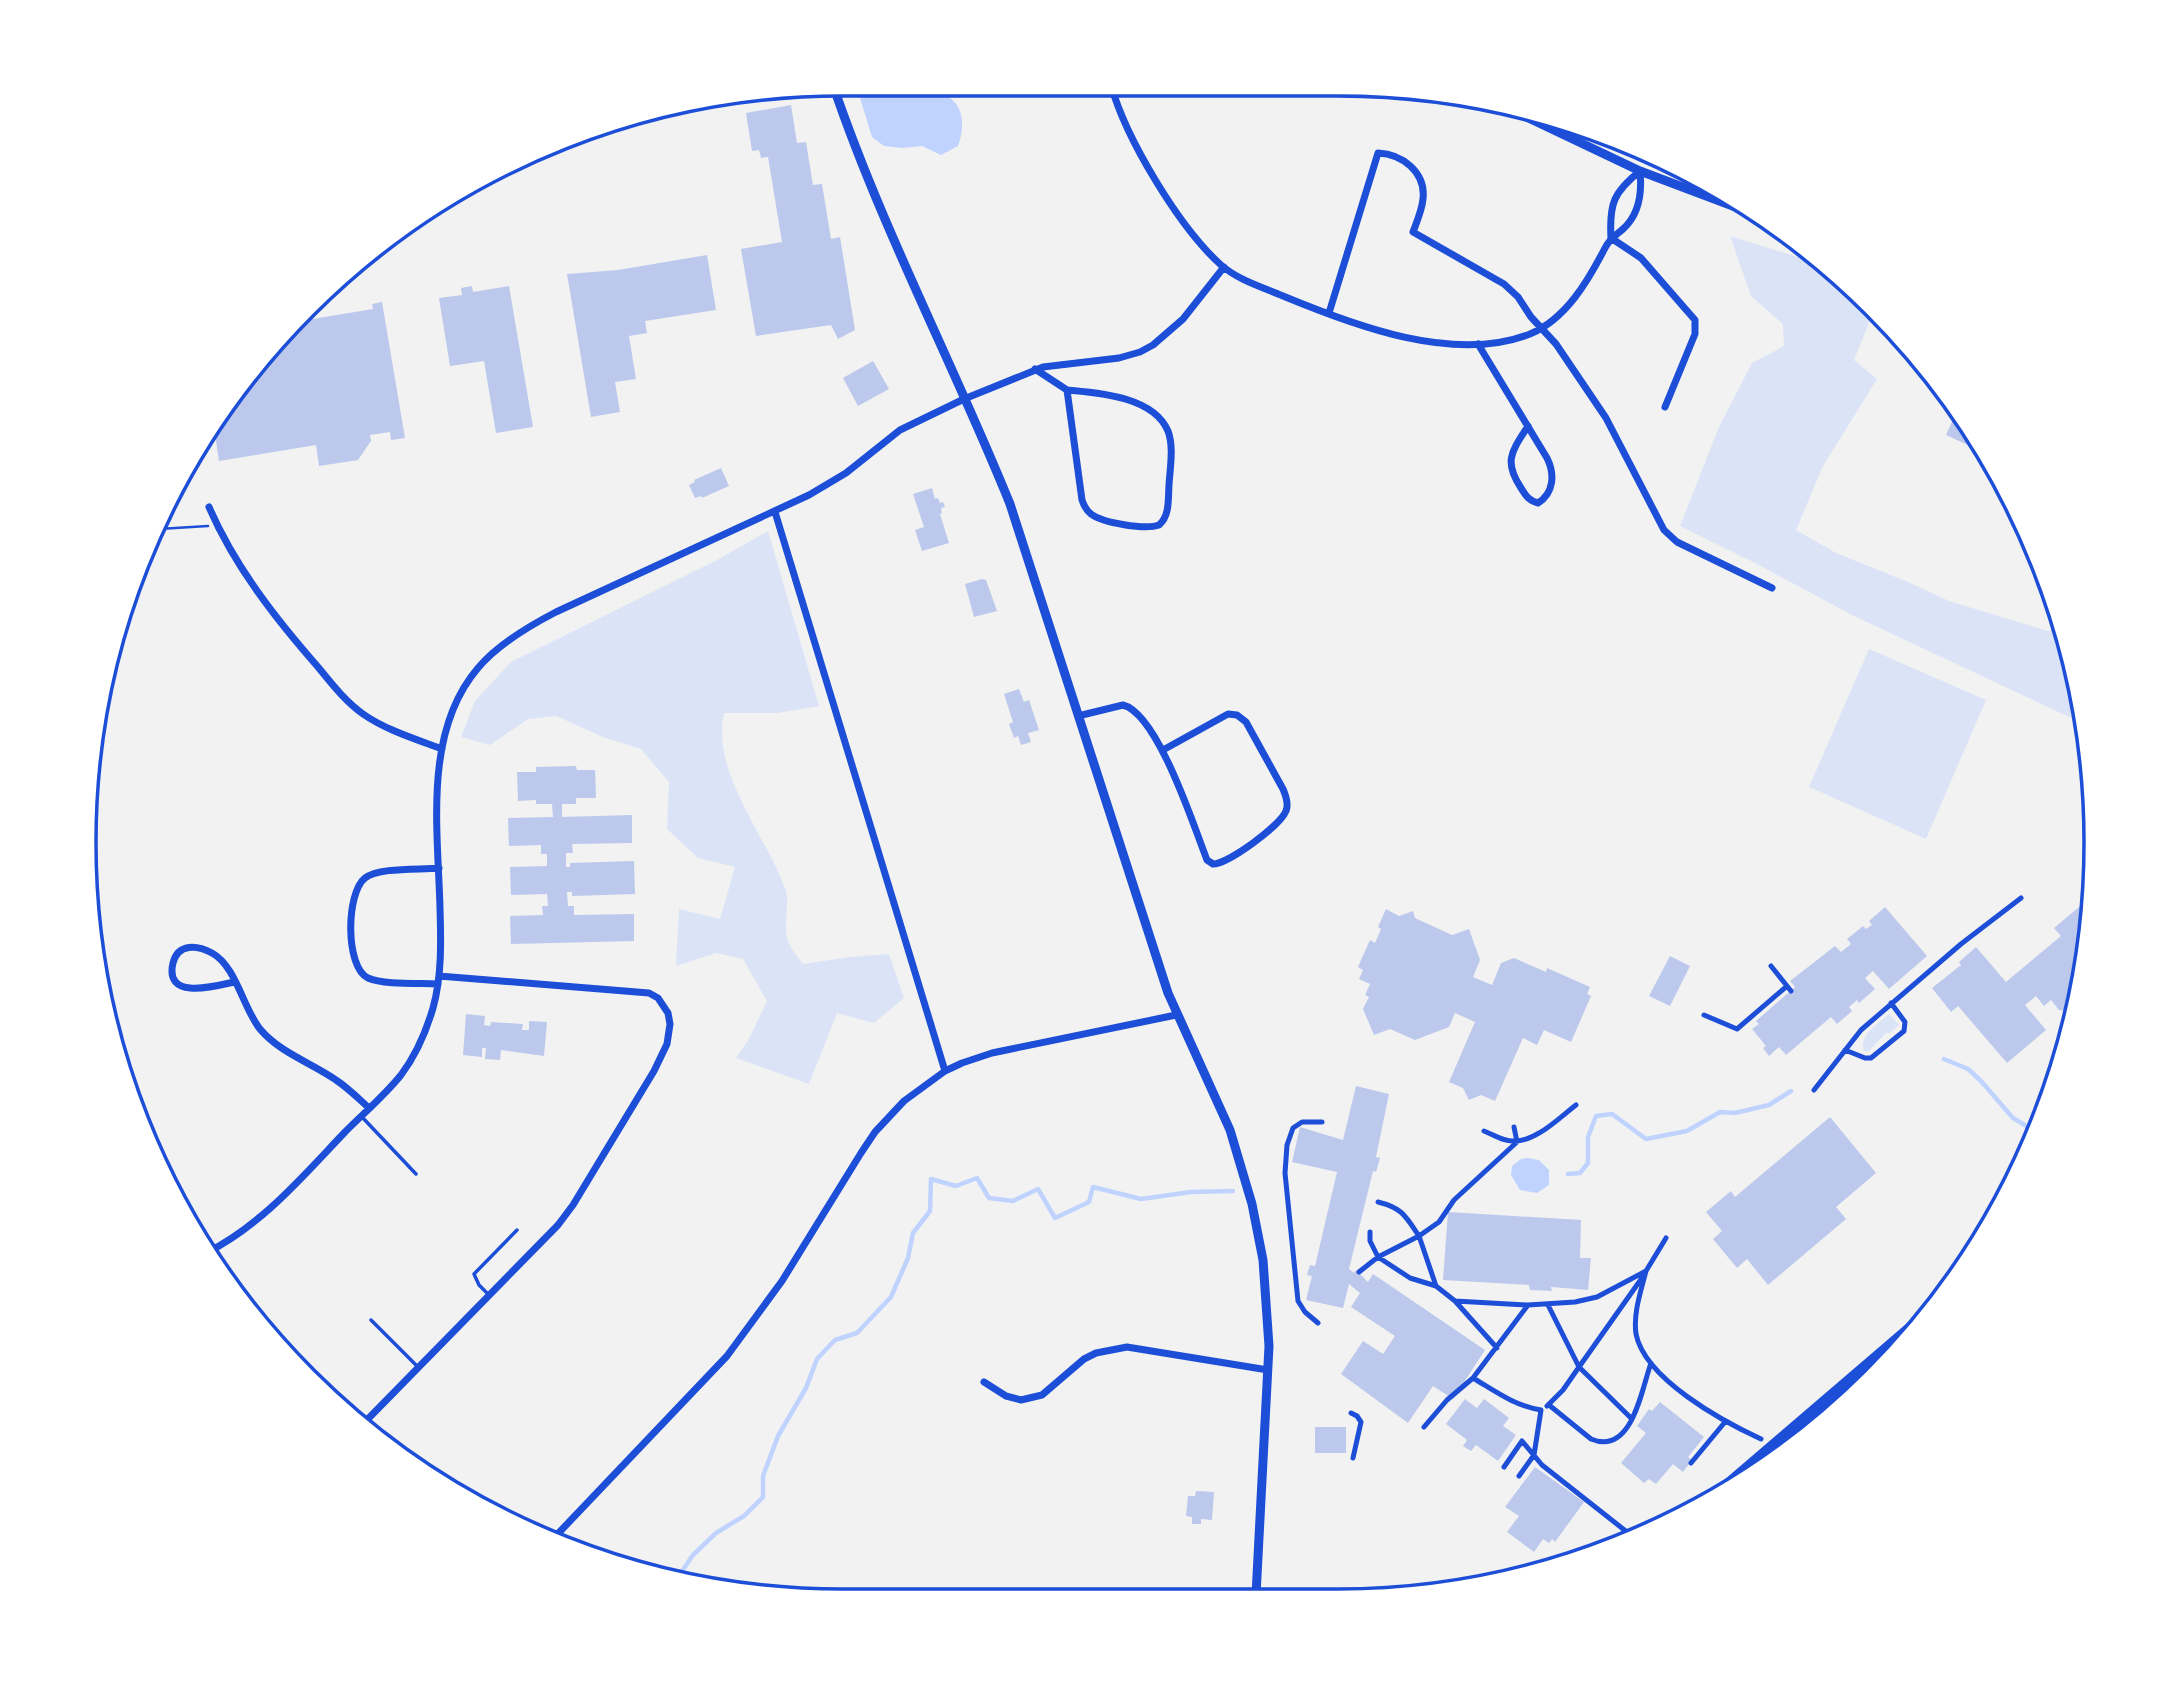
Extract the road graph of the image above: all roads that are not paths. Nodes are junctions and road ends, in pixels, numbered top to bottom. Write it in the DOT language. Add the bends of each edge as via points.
graph roads {
  1 [pos="836,96"];
  2 [pos="1115,96"];
  3 [pos="1547,127"];
  4 [pos="1640,171"];
  5 [pos="1723,203"];
  6 [pos="1611,237"];
  7 [pos="1224,267"];
  8 [pos="1329,313"];
  9 [pos="1541,328"];
  10 [pos="1478,344"];
  11 [pos="1035,369"];
  12 [pos="1066,390"];
  13 [pos="964,399"];
  14 [pos="1665,407"];
  15 [pos="1528,426"];
  16 [pos="209,507"];
  17 [pos="775,512"];
  18 [pos="1772,588"];
  19 [pos="1078,716"];
  20 [pos="442,749"];
  21 [pos="1163,750"];
  22 [pos="439,868"];
  23 [pos="2021,898"];
  24 [pos="1771,966"];
  25 [pos="438,980"];
  26 [pos="234,982"];
  27 [pos="1891,1003"];
  28 [pos="1176,1015"];
  29 [pos="1704,1015"];
  30 [pos="1845,1050"];
  31 [pos="945,1071"];
  32 [pos="1814,1090"];
  33 [pos="1576,1105"];
  34 [pos="369,1108"];
  35 [pos="361,1116"];
  36 [pos="1322,1122"];
  37 [pos="1514,1127"];
  38 [pos="1484,1131"];
  39 [pos="1517,1142"];
  40 [pos="416,1174"];
  41 [pos="1378,1202"];
  42 [pos="517,1230"];
  43 [pos="1370,1232"];
  44 [pos="1419,1236"];
  45 [pos="1666,1238"];
  46 [pos="216,1248"];
  47 [pos="1378,1257"];
  48 [pos="1646,1271"];
  49 [pos="1359,1272"];
  50 [pos="1436,1286"];
  51 [pos="490,1296"];
  52 [pos="1455,1301"];
  53 [pos="1528,1305"];
  54 [pos="1548,1305"];
  55 [pos="372,1320"];
  56 [pos="1318,1322"];
  57 [pos="1497,1348"];
  58 [pos="1882,1352"];
  59 [pos="1651,1363"];
  60 [pos="1579,1367"];
  61 [pos="418,1368"];
  62 [pos="1268,1370"];
  63 [pos="1473,1378"];
  64 [pos="984,1382"];
  65 [pos="1549,1405"];
  66 [pos="1541,1409"];
  67 [pos="1351,1413"];
  68 [pos="368,1419"];
  69 [pos="1632,1419"];
  70 [pos="1725,1422"];
  71 [pos="1424,1427"];
  72 [pos="1760,1439"];
  73 [pos="1534,1455"];
  74 [pos="1353,1458"];
  75 [pos="1757,1459"];
  76 [pos="1691,1464"];
  77 [pos="1504,1467"];
  78 [pos="1519,1476"];
  79 [pos="1626,1531"];
  80 [pos="559,1533"];
  81 [pos="1256,1589"];
  1 -- 13 [label="street" via="871,190"];
  2 -- 7 [label="street" via="1161,188 1194,235"];
  3 -- 4 [label="street"];
  4 -- 5 [label="street"];
  4 -- 6 [label="street" via="1620,187"];
  4 -- 6 [label="street" via="1642,195 1627,225"];
  6 -- 9 [label="street" via="1579,292"];
  6 -- 14 [label="street" via="1641,258 1695,320 1695,334"];
  7 -- 8 [label="street"];
  7 -- 11 [label="street" via="1183,320 1153,345 1119,358"];
  8 -- 9 [label="street" via="1378,153 1401,158 1419,178 1423,198 1413,232 1512,290"];
  8 -- 10 [label="street" via="1395,334"];
  9 -- 10 [label="street" via="1509,340"];
  9 -- 18 [label="street" via="1606,418 1664,530 1677,542"];
  10 -- 15 [label="street"];
  11 -- 12 [label="street"];
  11 -- 13 [label="street"];
  12 -- 12 [label="street" via="1121,399 1149,410 1162,423 1171,453 1167,512 1161,524 1143,527 1098,518 1086,509"];
  13 -- 17 [label="street" via="900,430 846,472"];
  13 -- 19 [label="street" via="1010,504"];
  15 -- 15 [label="street" via="1511,454 1511,468 1529,500 1538,503 1548,492 1552,468"];
  16 -- 20 [label="street" via="262,598 351,704 380,723"];
  17 -- 20 [label="street" via="556,612 513,638 470,678"];
  17 -- 31 [label="street"];
  19 -- 21 [label="street" via="1129,706"];
  19 -- 28 [label="street"];
  20 -- 22 [label="street"];
  21 -- 21 [label="street" via="1207,860 1213,864 1227,861 1279,821 1286,810 1283,789 1244,719 1237,715 1228,714"];
  22 -- 25 [label="street"];
  22 -- 25 [label="street" via="380,872 365,878 353,901 352,942 356,967 365,977"];
  23 -- 27 [label="street"];
  24 -- 29 [label="street" via="1789,988 1737,1030"];
  25 -- 34 [label="street" via="419,1046 400,1076"];
  25 -- 51 [label="street" via="640,991 664,1005 670,1024 667,1044 654,1071 573,1205 539,1248"];
  26 -- 26 [label="street" via="223,961 206,951 186,948 174,959 173,975 186,988"];
  26 -- 34 [label="street" via="264,1034 336,1080"];
  27 -- 30 [label="street"];
  27 -- 30 [label="street" via="1905,1022 1904,1031 1871,1058"];
  28 -- 31 [label="street" via="992,1053"];
  28 -- 62 [label="street" via="1223,1113 1246,1178 1267,1289"];
  30 -- 32 [label="street"];
  31 -- 80 [label="street" via="904,1101 875,1132 782,1281 727,1356"];
  33 -- 39 [label="street"];
  34 -- 35 [label="street"];
  35 -- 40 [label="lane"];
  35 -- 46 [label="street" via="257,1220"];
  36 -- 56 [label="street" via="1302,1122 1293,1128 1284,1163 1298,1301"];
  37 -- 39 [label="street"];
  38 -- 39 [label="street"];
  39 -- 44 [label="street" via="1454,1200 1439,1222"];
  41 -- 44 [label="street" via="1402,1211"];
  42 -- 51 [label="lane" via="474,1273"];
  43 -- 47 [label="street"];
  44 -- 47 [label="street"];
  44 -- 50 [label="street"];
  45 -- 48 [label="street"];
  47 -- 49 [label="street"];
  47 -- 50 [label="street" via="1410,1278"];
  48 -- 54 [label="street" via="1586,1301"];
  48 -- 59 [label="street" via="1635,1320 1640,1347"];
  48 -- 60 [label="street"];
  50 -- 52 [label="street"];
  51 -- 61 [label="street"];
  52 -- 53 [label="street"];
  52 -- 57 [label="street"];
  53 -- 54 [label="street"];
  53 -- 57 [label="street"];
  54 -- 60 [label="street"];
  55 -- 61 [label="lane"];
  57 -- 63 [label="street"];
  58 -- 75 [label="main road"];
  59 -- 69 [label="street"];
  59 -- 70 [label="street"];
  60 -- 65 [label="street"];
  60 -- 69 [label="street"];
  61 -- 68 [label="street"];
  62 -- 64 [label="street" via="1127,1347 1084,1359 1042,1395 1021,1400"];
  62 -- 81 [label="street"];
  63 -- 66 [label="street" via="1513,1401"];
  63 -- 71 [label="street"];
  65 -- 66 [label="street"];
  65 -- 69 [label="street" via="1599,1442 1618,1439"];
  66 -- 73 [label="street"];
  67 -- 74 [label="street" via="1361,1422"];
  70 -- 72 [label="street"];
  70 -- 76 [label="street"];
  73 -- 77 [label="street" via="1522,1441"];
  73 -- 78 [label="street"];
  73 -- 79 [label="street"];
}
